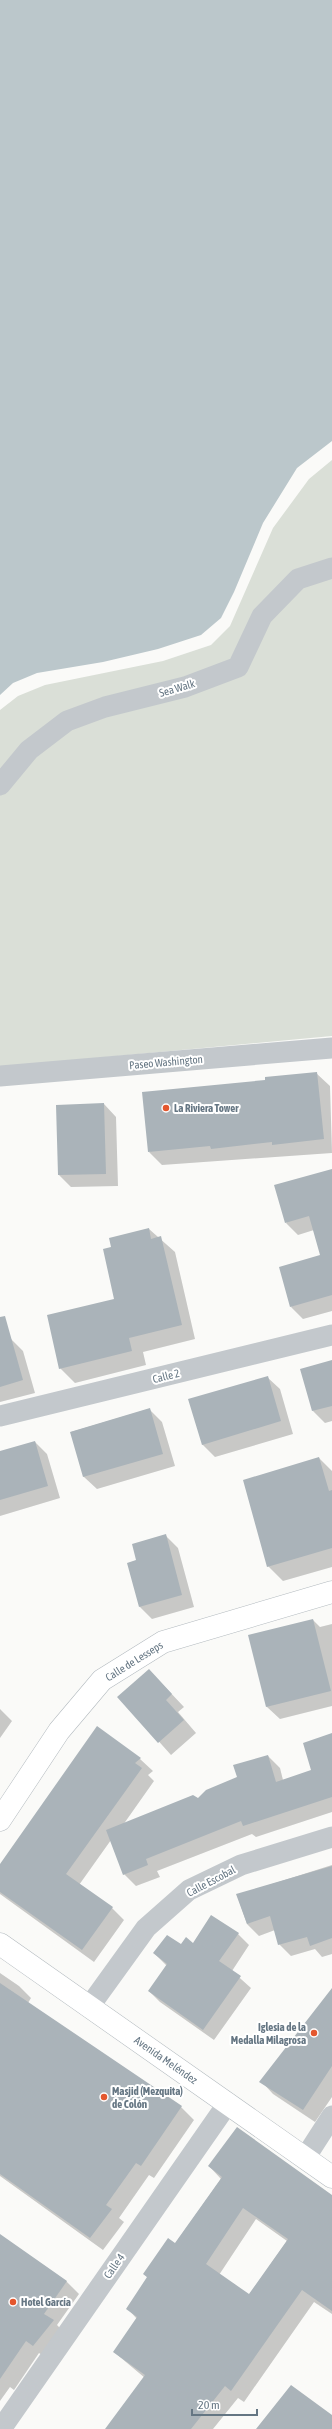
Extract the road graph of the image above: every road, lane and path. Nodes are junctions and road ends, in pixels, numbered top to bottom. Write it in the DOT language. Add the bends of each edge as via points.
graph roads {
  1 [pos="332,568"];
  2 [pos="0,785"];
  3 [pos="332,1048"];
  4 [pos="0,1076"];
  5 [pos="332,1336"];
  6 [pos="0,1416"];
  7 [pos="332,1592"];
  8 [pos="0,1820"];
  9 [pos="332,1837"];
  10 [pos="0,1944"];
  11 [pos="89,2007"];
  12 [pos="228,2103"];
  13 [pos="332,2116"];
  14 [pos="305,2158"];
  15 [pos="332,2177"];
  16 [pos="1,2429"];
  1 -- 2 [label="street, Sea Walk" via="298,580 262,616 238,667 185,687 67,721 29,750"];
  3 -- 4 [label="street, Paseo Washington"];
  5 -- 6 [label="street, Calle 2"];
  7 -- 8 [label="main road, Calle de Lesseps" via="162,1642 102,1680 59,1731"];
  9 -- 11 [label="street, Calle Escobal" via="241,1865 189,1890 146,1928"];
  10 -- 11 [label="main road, Avenida Meléndez"];
  11 -- 12 [label="main road, Avenida Meléndez"];
  12 -- 14 [label="main road, Avenida Meléndez"];
  12 -- 16 [label="street, Calle 4"];
  13 -- 14 [label="street"];
  14 -- 15 [label="main road, Avenida Meléndez"];
}
